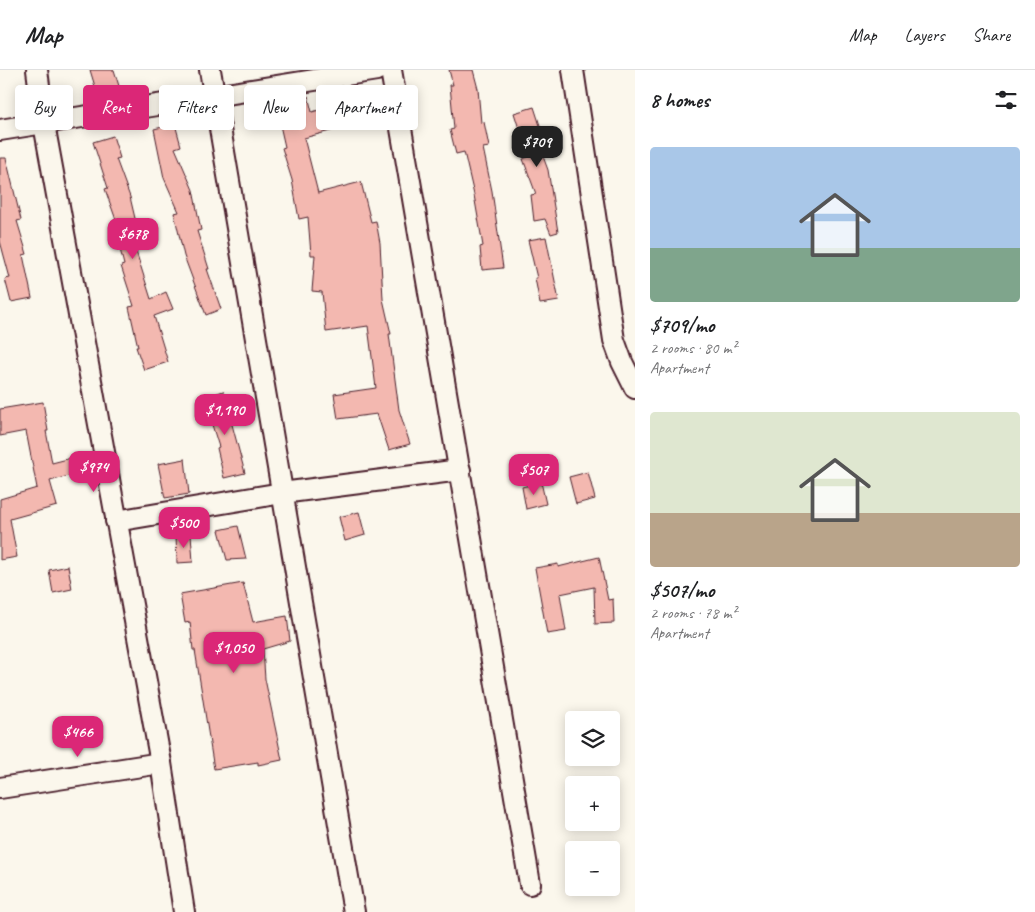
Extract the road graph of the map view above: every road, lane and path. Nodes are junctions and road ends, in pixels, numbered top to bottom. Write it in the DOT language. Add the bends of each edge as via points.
graph roads {
  1 [pos="37,70"];
  2 [pos="210,70"];
  3 [pos="378,70"];
  4 [pos="391,70"];
  5 [pos="573,70"];
  6 [pos="39,85"];
  7 [pos="213,85"];
  8 [pos="234,94"];
  9 [pos="159,106"];
  10 [pos="73,119"];
  11 [pos="15,128"];
  12 [pos="0,130"];
  13 [pos="45,130"];
  14 [pos="221,130"];
  15 [pos="635,388"];
  16 [pos="460,470"];
  17 [pos="282,493"];
  18 [pos="116,521"];
  19 [pos="161,763"];
  20 [pos="0,788"];
  21 [pos="530,884"];
  22 [pos="184,912"];
  23 [pos="354,912"];
  1 -- 6 [label="street"];
  2 -- 7 [label="street"];
  3 -- 8 [label="street"];
  4 -- 16 [label="street"];
  5 -- 15 [label="street" via="614,340"];
  9 -- 10 [label="street"];
  11 -- 12 [label="street"];
  13 -- 18 [label="street"];
  14 -- 17 [label="street"];
  16 -- 17 [label="street"];
  16 -- 21 [label="street"];
  17 -- 18 [label="street"];
  17 -- 23 [label="street"];
  18 -- 19 [label="street"];
  19 -- 20 [label="street"];
  19 -- 22 [label="street"];
}
